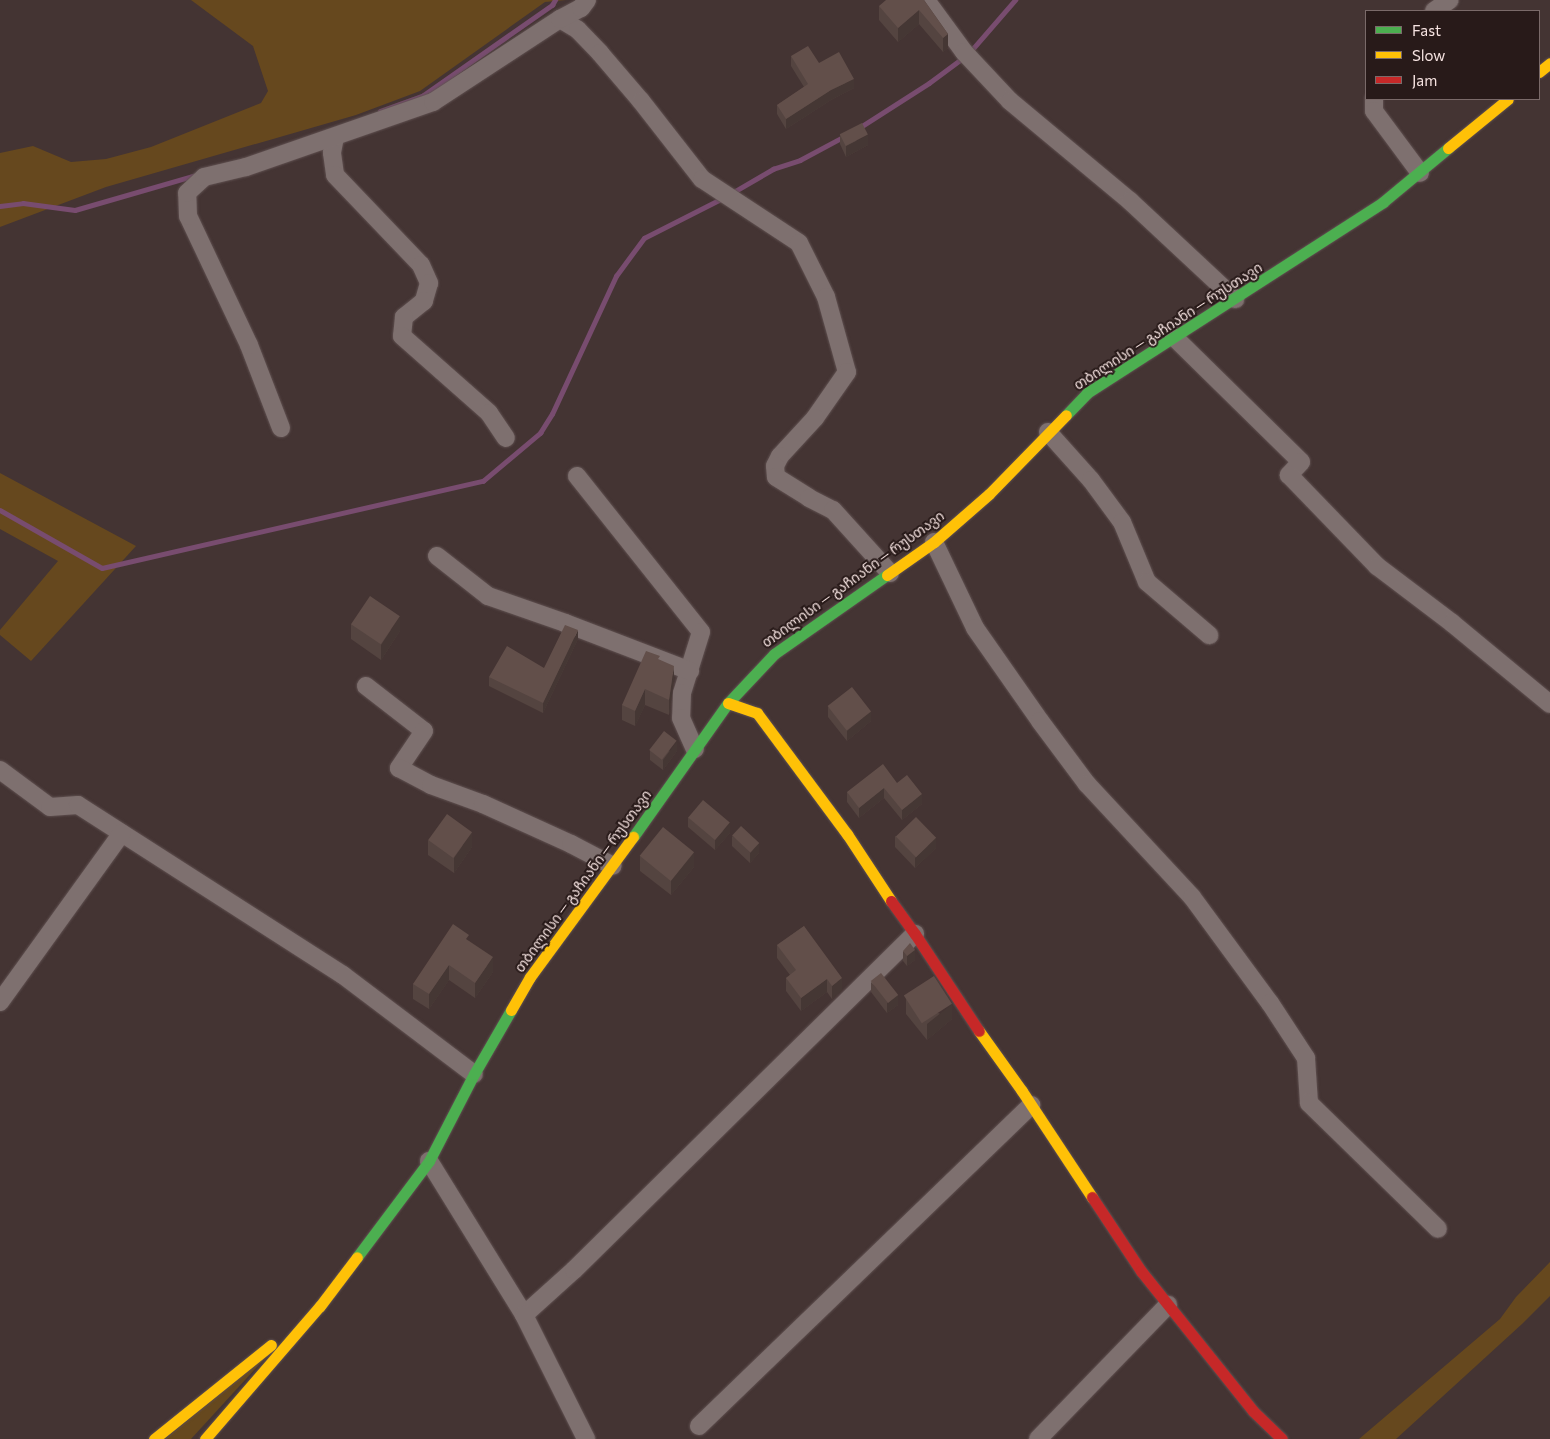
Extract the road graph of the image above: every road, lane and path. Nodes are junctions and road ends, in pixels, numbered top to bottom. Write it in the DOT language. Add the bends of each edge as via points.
graph roads {
  1 [pos="587,0"];
  2 [pos="926,0"];
  3 [pos="560,19"];
  4 [pos="1550,63"];
  5 [pos="1540,71"];
  6 [pos="1374,100"];
  7 [pos="1507,100"];
  8 [pos="335,137"];
  9 [pos="1420,173"];
  10 [pos="1235,300"];
  11 [pos="1174,337"];
  12 [pos="281,428"];
  13 [pos="1048,432"];
  14 [pos="506,438"];
  15 [pos="577,476"];
  16 [pos="934,542"];
  17 [pos="437,556"];
  18 [pos="890,573"];
  19 [pos="1209,635"];
  20 [pos="690,671"];
  21 [pos="366,686"];
  22 [pos="728,703"];
  23 [pos="1550,704"];
  24 [pos="696,748"];
  25 [pos="0,770"];
  26 [pos="122,834"];
  27 [pos="613,866"];
  28 [pos="915,934"];
  29 [pos="0,1002"];
  30 [pos="474,1074"];
  31 [pos="1031,1105"];
  32 [pos="429,1161"];
  33 [pos="1438,1229"];
  34 [pos="1168,1305"];
  35 [pos="320,1306"];
  36 [pos="524,1315"];
  37 [pos="699,1426"];
  38 [pos="154,1439"];
  39 [pos="205,1439"];
  40 [pos="586,1439"];
  41 [pos="1038,1439"];
  42 [pos="1282,1439"];
  1 -- 3 [label="street" via="581,8"];
  2 -- 10 [label="street" via="964,52 1010,101 1130,201"];
  3 -- 8 [label="street" via="433,102"];
  3 -- 18 [label="street" via="578,30 600,53 702,179 799,243 826,297 847,372 815,418 780,456 775,466 776,477 833,510"];
  4 -- 5 [label="main road"];
  6 -- 9 [label="street" via="1374,111"];
  7 -- 9 [label="main road, თბილისი — გაჩიანი — რუსთავი"];
  8 -- 12 [label="street" via="204,177 187,193 188,216 249,345"];
  8 -- 14 [label="street" via="332,153 335,175 421,265 429,283 424,300 404,317 402,336 489,413"];
  9 -- 10 [label="main road, თბილისი — გაჩიანი — რუსთავი" via="1360,218"];
  10 -- 11 [label="main road, თბილისი — გაჩიანი — რუსთავი"];
  11 -- 13 [label="main road, თბილისი — გაჩიანი — რუსთავი" via="1087,394"];
  11 -- 23 [label="street" via="1301,462 1289,475 1377,566"];
  13 -- 16 [label="main road, თბილისი — გაჩიანი — რუსთავი" via="988,494"];
  13 -- 19 [label="street" via="1091,480 1122,522 1147,582"];
  15 -- 20 [label="street" via="701,632"];
  16 -- 18 [label="main road, თბილისი — გაჩიანი — რუსთავი"];
  16 -- 33 [label="street" via="975,628 1040,721 1087,784 1192,897 1270,1003 1306,1058 1309,1103"];
  17 -- 20 [label="street" via="488,596"];
  18 -- 22 [label="main road, თბილისი — გაჩიანი — რუსთავი" via="774,654"];
  20 -- 24 [label="street" via="682,693 681,718"];
  21 -- 27 [label="street" via="424,731 399,768 431,785 483,804 571,844"];
  22 -- 24 [label="main road, თბილისი — გაჩიანი — რუსთავი"];
  22 -- 28 [label="main road" via="757,713 847,834 877,883"];
  24 -- 27 [label="main road, თბილისი — გაჩიანი — რუსთავი"];
  25 -- 26 [label="street" via="50,807 78,806"];
  26 -- 29 [label="street"];
  26 -- 30 [label="street" via="343,975"];
  27 -- 30 [label="main road, თბილისი — გაჩიანი — რუსთავი" via="530,977"];
  28 -- 31 [label="main road" via="959,1004"];
  28 -- 36 [label="street" via="574,1270"];
  30 -- 32 [label="main road, თბილისი — გაჩიანი — რუსთავი"];
  31 -- 34 [label="main road"];
  31 -- 37 [label="street"];
  32 -- 35 [label="main road, თბილისი — გაჩიანი — რუსთავი"];
  32 -- 36 [label="street"];
  34 -- 41 [label="street"];
  34 -- 42 [label="main road" via="1253,1411"];
  35 -- 38 [label="main road, თბილისი — გაჩიანი — რუსთავი"];
  35 -- 39 [label="main road, თბილისი — გაჩიანი — რუსთავი"];
  36 -- 40 [label="street"];
}
